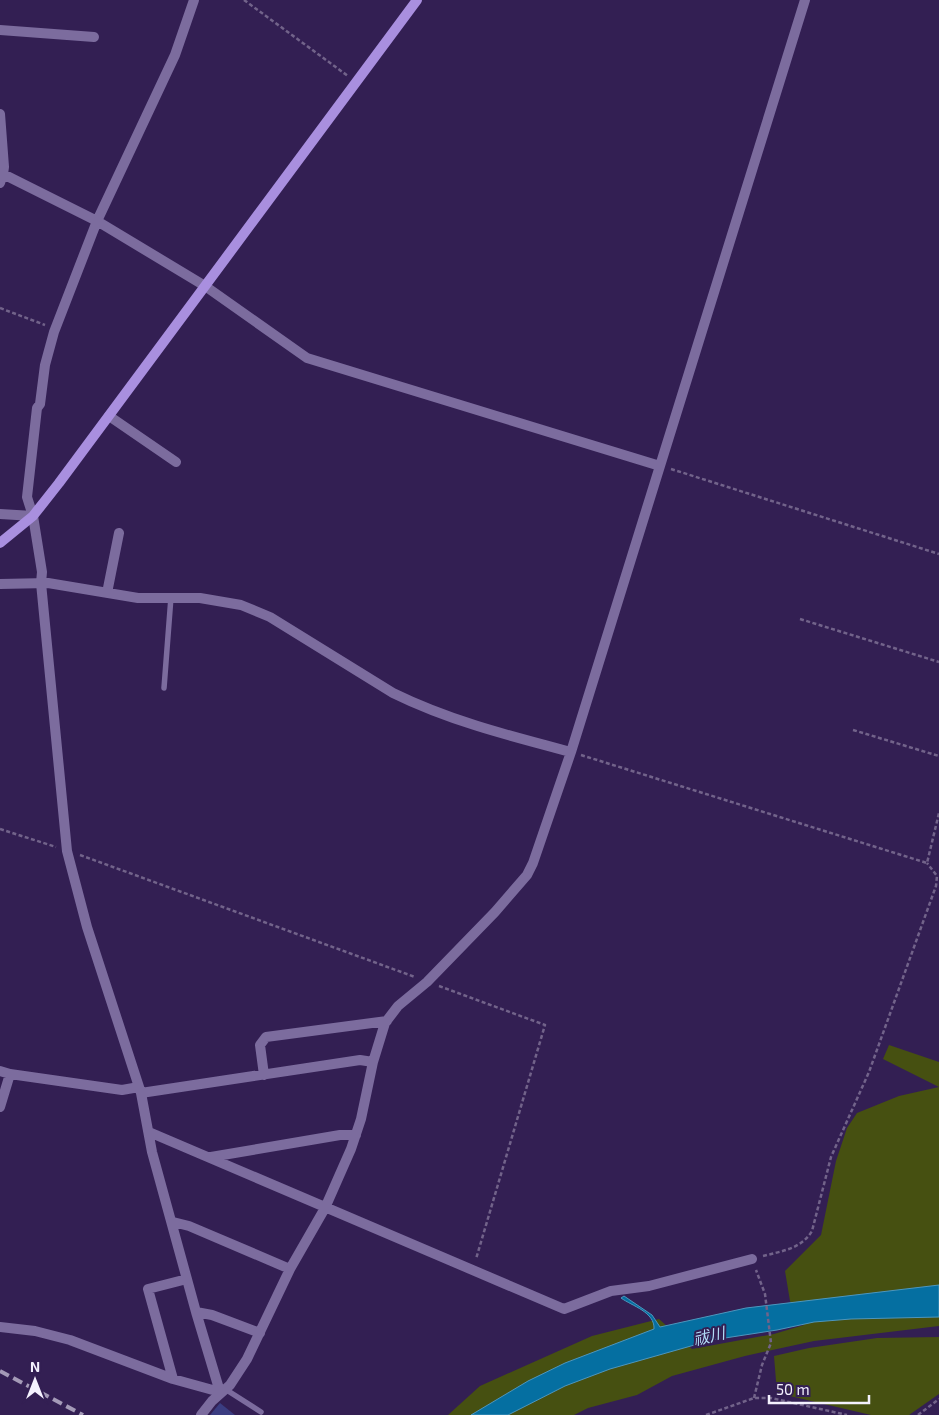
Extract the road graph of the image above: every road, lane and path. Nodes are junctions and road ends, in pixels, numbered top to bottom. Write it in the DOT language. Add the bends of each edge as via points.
graph roads {
  1 [pos="194,0"];
  2 [pos="244,0"];
  3 [pos="417,0"];
  4 [pos="804,0"];
  5 [pos="0,30"];
  6 [pos="94,37"];
  7 [pos="356,82"];
  8 [pos="0,114"];
  9 [pos="1,176"];
  10 [pos="97,221"];
  11 [pos="205,286"];
  12 [pos="0,308"];
  13 [pos="55,329"];
  14 [pos="109,416"];
  15 [pos="176,462"];
  16 [pos="660,466"];
  17 [pos="0,514"];
  18 [pos="32,516"];
  19 [pos="120,533"];
  20 [pos="0,543"];
  21 [pos="939,554"];
  22 [pos="41,583"];
  23 [pos="0,584"];
  24 [pos="107,593"];
  25 [pos="171,597"];
  26 [pos="800,619"];
  27 [pos="939,662"];
  28 [pos="164,688"];
  29 [pos="853,730"];
  30 [pos="571,752"];
  31 [pos="939,756"];
  32 [pos="939,813"];
  33 [pos="0,830"];
  34 [pos="67,851"];
  35 [pos="927,863"];
  36 [pos="427,982"];
  37 [pos="387,1021"];
  38 [pos="373,1062"];
  39 [pos="5,1072"];
  40 [pos="264,1075"];
  41 [pos="140,1090"];
  42 [pos="0,1107"];
  43 [pos="149,1132"];
  44 [pos="356,1135"];
  45 [pos="210,1157"];
  46 [pos="325,1208"];
  47 [pos="172,1222"];
  48 [pos="752,1259"];
  49 [pos="290,1269"];
  50 [pos="472,1270"];
  51 [pos="187,1280"];
  52 [pos="196,1312"];
  53 [pos="0,1327"];
  54 [pos="260,1333"];
  55 [pos="173,1379"];
  56 [pos="223,1390"];
  57 [pos="754,1398"];
  58 [pos="939,1400"];
  59 [pos="261,1412"];
  60 [pos="201,1415"];
  61 [pos="706,1415"];
  62 [pos="847,1415"];
  63 [pos="918,1415"];
  1 -- 10 [label="street" via="175,55"];
  2 -- 7 [label="path"];
  3 -- 7 [label="street"];
  4 -- 16 [label="street"];
  5 -- 6 [label="street"];
  7 -- 11 [label="street"];
  8 -- 9 [label="street"];
  9 -- 10 [label="street"];
  10 -- 11 [label="street"];
  10 -- 13 [label="street"];
  11 -- 14 [label="street"];
  11 -- 16 [label="street" via="307,358"];
  12 -- 13 [label="path"];
  13 -- 18 [label="street" via="37,408 27,498"];
  14 -- 15 [label="street"];
  14 -- 18 [label="street"];
  16 -- 21 [label="path"];
  16 -- 30 [label="street"];
  17 -- 18 [label="street"];
  18 -- 20 [label="street"];
  18 -- 22 [label="street"];
  19 -- 24 [label="street"];
  22 -- 23 [label="street"];
  22 -- 24 [label="street"];
  22 -- 34 [label="street"];
  24 -- 25 [label="street" via="138,598"];
  25 -- 28 [label="lane"];
  25 -- 30 [label="street" via="212,599 255,610 409,701 460,722"];
  26 -- 27 [label="path"];
  29 -- 31 [label="path"];
  30 -- 35 [label="path"];
  30 -- 36 [label="street" via="534,863 527,875"];
  32 -- 35 [label="path"];
  33 -- 34 [label="path"];
  34 -- 36 [label="path"];
  34 -- 41 [label="street" via="86,927"];
  35 -- 48 [label="path" via="937,876 936,886 869,1072 831,1157 812,1231 795,1247"];
  36 -- 37 [label="street" via="398,1006"];
  36 -- 50 [label="path" via="545,1024"];
  37 -- 38 [label="street"];
  37 -- 40 [label="street" via="266,1037 260,1046"];
  38 -- 40 [label="street" via="360,1060"];
  38 -- 44 [label="street"];
  39 -- 41 [label="street"];
  39 -- 42 [label="street"];
  40 -- 41 [label="street"];
  41 -- 43 [label="street"];
  43 -- 45 [label="street"];
  43 -- 47 [label="street"];
  44 -- 45 [label="street"];
  44 -- 46 [label="street"];
  45 -- 46 [label="street"];
  46 -- 49 [label="street"];
  46 -- 50 [label="street"];
  47 -- 49 [label="street" via="189,1226"];
  47 -- 51 [label="street"];
  48 -- 50 [label="street" via="649,1286 611,1291 564,1309"];
  48 -- 57 [label="path" via="764,1294 771,1343"];
  49 -- 54 [label="street"];
  51 -- 52 [label="street"];
  51 -- 55 [label="street" via="148,1289"];
  52 -- 54 [label="street"];
  52 -- 56 [label="street"];
  53 -- 55 [label="street" via="36,1331 70,1340"];
  54 -- 56 [label="street" via="234,1381"];
  55 -- 56 [label="street"];
  56 -- 59 [label="lane"];
  56 -- 60 [label="street"];
  57 -- 61 [label="path"];
  57 -- 62 [label="path" via="771,1398"];
  58 -- 63 [label="path"];
}
